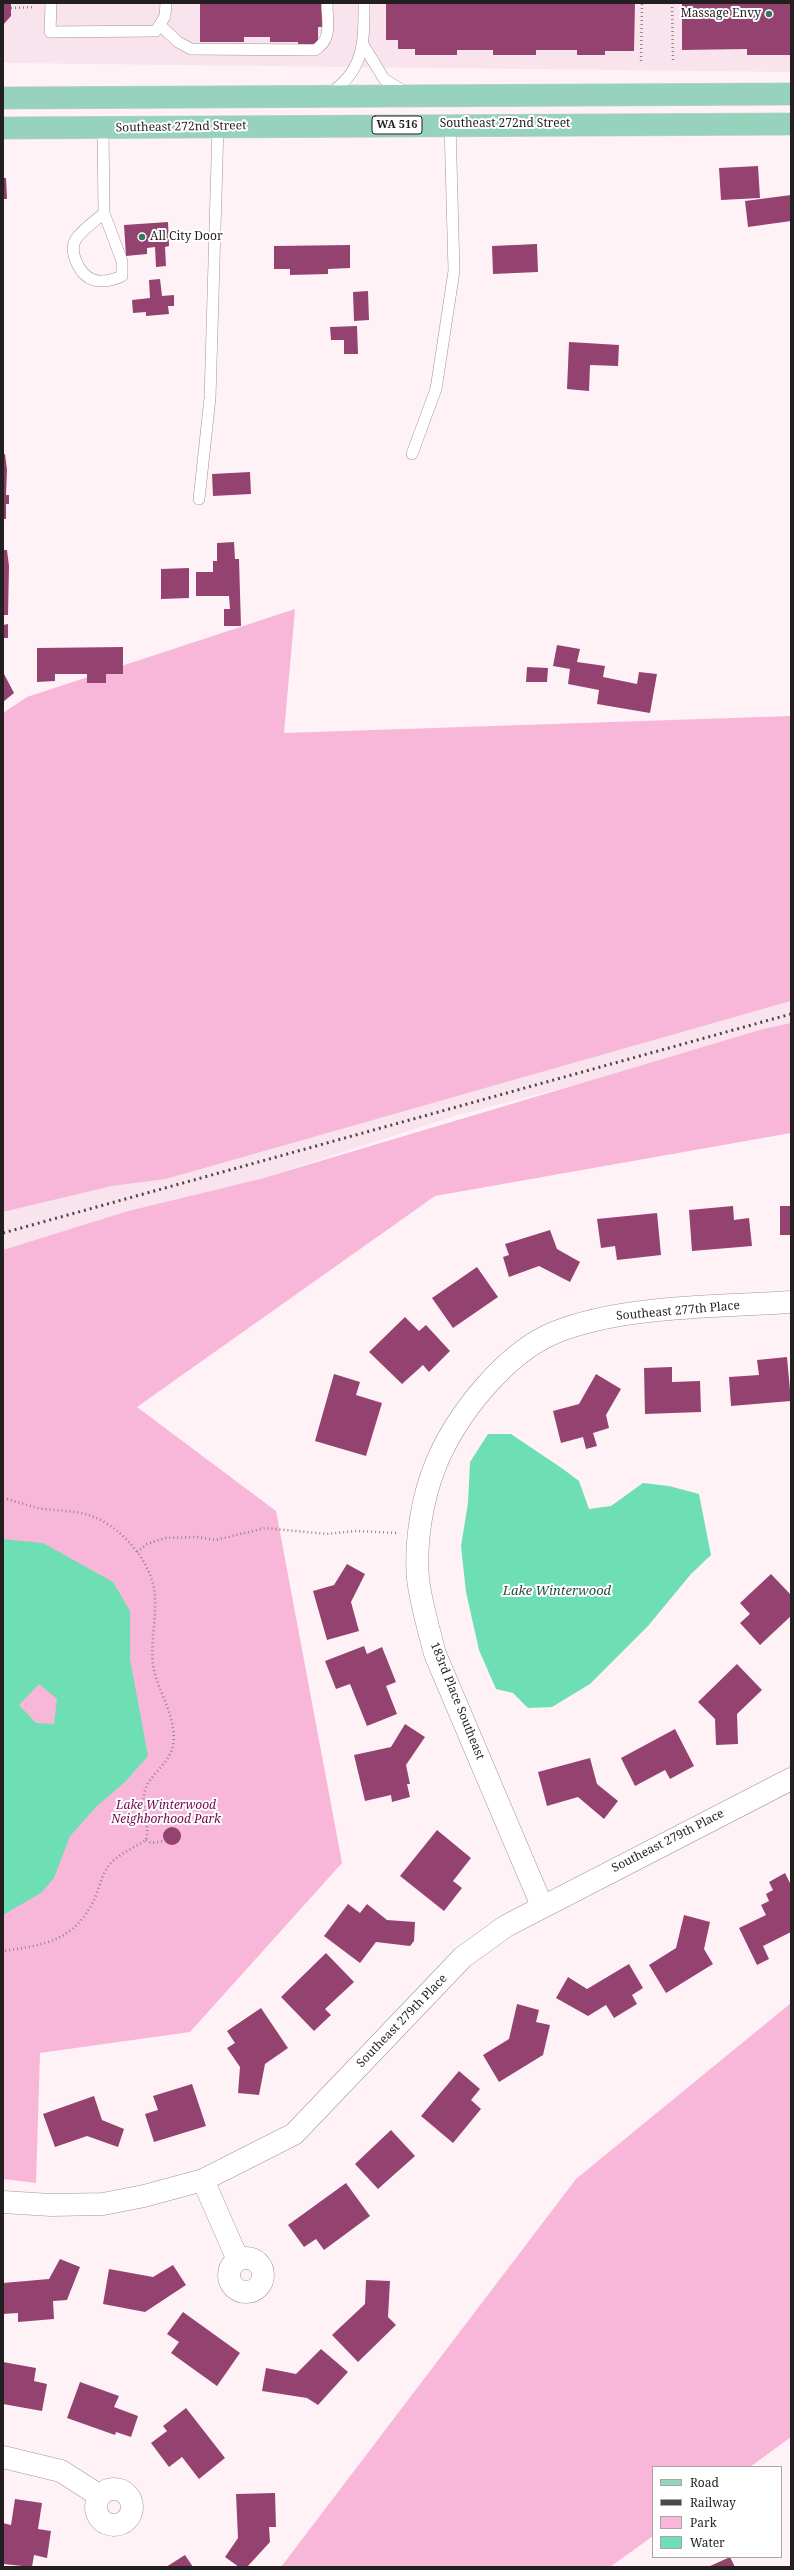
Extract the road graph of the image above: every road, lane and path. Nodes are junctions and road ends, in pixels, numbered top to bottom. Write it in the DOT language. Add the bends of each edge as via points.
graph roads {
  1 [pos="51,3"];
  2 [pos="166,3"];
  3 [pos="327,3"];
  4 [pos="364,3"];
  5 [pos="642,3"];
  6 [pos="672,3"];
  7 [pos="161,26"];
  8 [pos="364,46"];
  9 [pos="641,61"];
  10 [pos="673,61"];
  11 [pos="791,94"];
  12 [pos="417,97"];
  13 [pos="3,98"];
  14 [pos="323,98"];
  15 [pos="791,124"];
  16 [pos="450,125"];
  17 [pos="218,126"];
  18 [pos="3,128"];
  19 [pos="103,128"];
  20 [pos="104,213"];
  21 [pos="412,454"];
  22 [pos="199,499"];
  23 [pos="791,1302"];
  24 [pos="506,1366"];
  25 [pos="3,1498"];
  26 [pos="420,1534"];
  27 [pos="137,1552"];
  28 [pos="791,1779"];
  29 [pos="146,1840"];
  30 [pos="164,1841"];
  31 [pos="542,1906"];
  32 [pos="3,1951"];
  33 [pos="203,2180"];
  34 [pos="3,2202"];
  35 [pos="238,2260"];
  36 [pos="3,2457"];
  37 [pos="100,2496"];
  1 -- 7 [label="lane" via="50,32 156,31"];
  2 -- 7 [label="lane" via="166,16"];
  3 -- 7 [label="lane" via="327,38 324,45 315,50 191,49 178,42"];
  4 -- 8 [label="lane"];
  5 -- 9 [label="path"];
  6 -- 10 [label="path"];
  8 -- 12 [label="lane" via="384,79"];
  8 -- 14 [label="lane" via="358,62 343,85"];
  11 -- 12 [label="main road"];
  12 -- 14 [label="main road"];
  13 -- 14 [label="main road"];
  15 -- 16 [label="main road, Southeast 272nd Street / WA 516"];
  16 -- 17 [label="main road, Southeast 272nd Street / WA 516"];
  16 -- 21 [label="lane" via="454,271 436,389"];
  17 -- 19 [label="main road, Southeast 272nd Street / WA 516"];
  17 -- 22 [label="lane" via="210,398"];
  18 -- 19 [label="main road, Southeast 272nd Street / WA 516"];
  19 -- 20 [label="lane"];
  20 -- 20 [label="lane" via="122,261 122,276 112,281 94,280 82,271 74,255 76,239"];
  23 -- 24 [label="street, Southeast 277th Place" via="631,1313 592,1320 555,1332"];
  24 -- 26 [label="street, 183rd Place Southeast" via="473,1403 436,1464 424,1505"];
  25 -- 27 [label="path" via="38,1508 87,1514 99,1519"];
  26 -- 27 [label="path" via="372,1530 327,1534 265,1528 216,1540 196,1537 165,1538 147,1544"];
  26 -- 31 [label="street, 183rd Place Southeast" via="418,1578 436,1654"];
  27 -- 29 [label="path" via="150,1572 154,1588 156,1602 153,1666 173,1736 171,1751 147,1784 144,1794"];
  28 -- 31 [label="street, Southeast 279th Place"];
  29 -- 30 [label="path" via="151,1843"];
  29 -- 32 [label="path" via="119,1855 109,1865 85,1916 68,1934 38,1945"];
  31 -- 33 [label="street, Southeast 279th Place" via="506,1926 463,1957 294,2134"];
  33 -- 34 [label="street, Southeast 279th Place" via="103,2204 51,2205"];
  33 -- 35 [label="street"];
  36 -- 37 [label="street" via="61,2471"];
}
